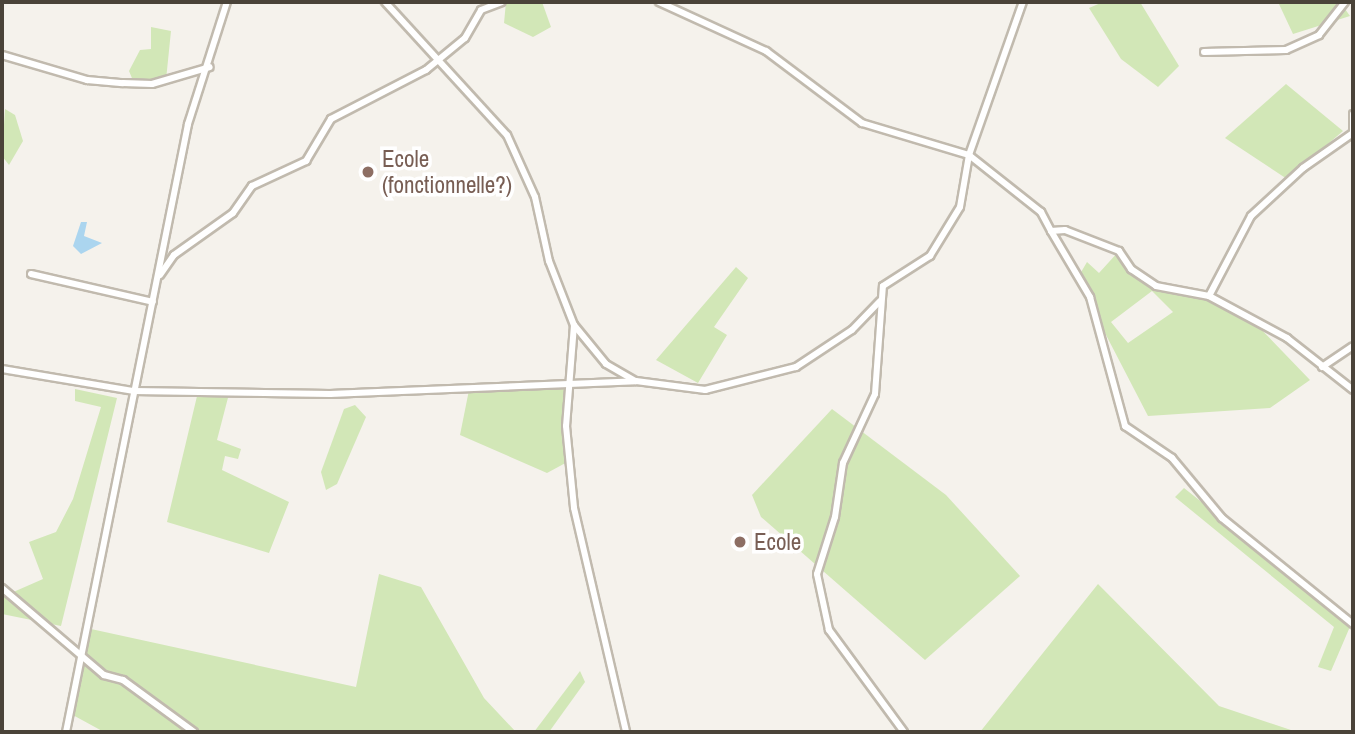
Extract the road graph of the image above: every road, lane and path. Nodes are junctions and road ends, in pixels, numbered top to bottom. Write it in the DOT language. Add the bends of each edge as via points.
graph roads {
  1 [pos="227,2"];
  2 [pos="385,2"];
  3 [pos="502,2"];
  4 [pos="659,2"];
  5 [pos="1023,2"];
  6 [pos="1345,2"];
  7 [pos="1204,52"];
  8 [pos="2,55"];
  9 [pos="437,57"];
  10 [pos="210,67"];
  11 [pos="1353,114"];
  12 [pos="1353,132"];
  13 [pos="969,155"];
  14 [pos="1051,231"];
  15 [pos="31,274"];
  16 [pos="157,279"];
  17 [pos="1209,296"];
  18 [pos="881,300"];
  19 [pos="153,302"];
  20 [pos="574,325"];
  21 [pos="1353,346"];
  22 [pos="1322,367"];
  23 [pos="2,369"];
  24 [pos="635,381"];
  25 [pos="568,384"];
  26 [pos="1353,390"];
  27 [pos="134,391"];
  28 [pos="2,588"];
  29 [pos="1353,624"];
  30 [pos="83,652"];
  31 [pos="66,732"];
  32 [pos="194,732"];
  33 [pos="626,732"];
  34 [pos="904,732"];
  1 -- 10 [label="street"];
  2 -- 9 [label="street"];
  3 -- 9 [label="street" via="481,10 465,38"];
  4 -- 13 [label="street" via="766,51 862,123"];
  5 -- 13 [label="street"];
  6 -- 7 [label="street" via="1320,35 1286,50"];
  8 -- 10 [label="street" via="87,80 123,83 152,84"];
  9 -- 16 [label="street" via="412,79 331,119 306,161 251,187 233,213 174,255"];
  9 -- 20 [label="street" via="519,157"];
  10 -- 16 [label="street" via="188,124"];
  11 -- 12 [label="street"];
  12 -- 17 [label="street" via="1303,168 1251,216"];
  13 -- 14 [label="street" via="1041,212"];
  13 -- 18 [label="street" via="952,221 930,256 883,286"];
  14 -- 17 [label="street" via="1065,230 1119,251 1156,286"];
  14 -- 29 [label="street" via="1090,297 1125,426 1172,458 1222,518"];
  15 -- 19 [label="street"];
  16 -- 19 [label="street"];
  17 -- 22 [label="street" via="1287,338"];
  18 -- 24 [label="street" via="842,337 778,374 705,390"];
  18 -- 34 [label="street" via="875,394 843,463 816,584 829,630 867,674"];
  19 -- 27 [label="street"];
  20 -- 24 [label="street" via="606,364"];
  20 -- 25 [label="street"];
  21 -- 22 [label="street"];
  22 -- 26 [label="street"];
  23 -- 27 [label="street"];
  24 -- 25 [label="street"];
  25 -- 27 [label="street" via="330,394"];
  25 -- 33 [label="street" via="574,508"];
  27 -- 30 [label="street"];
  28 -- 30 [label="street"];
  30 -- 31 [label="street"];
  30 -- 32 [label="street" via="104,675 123,680"];
}
